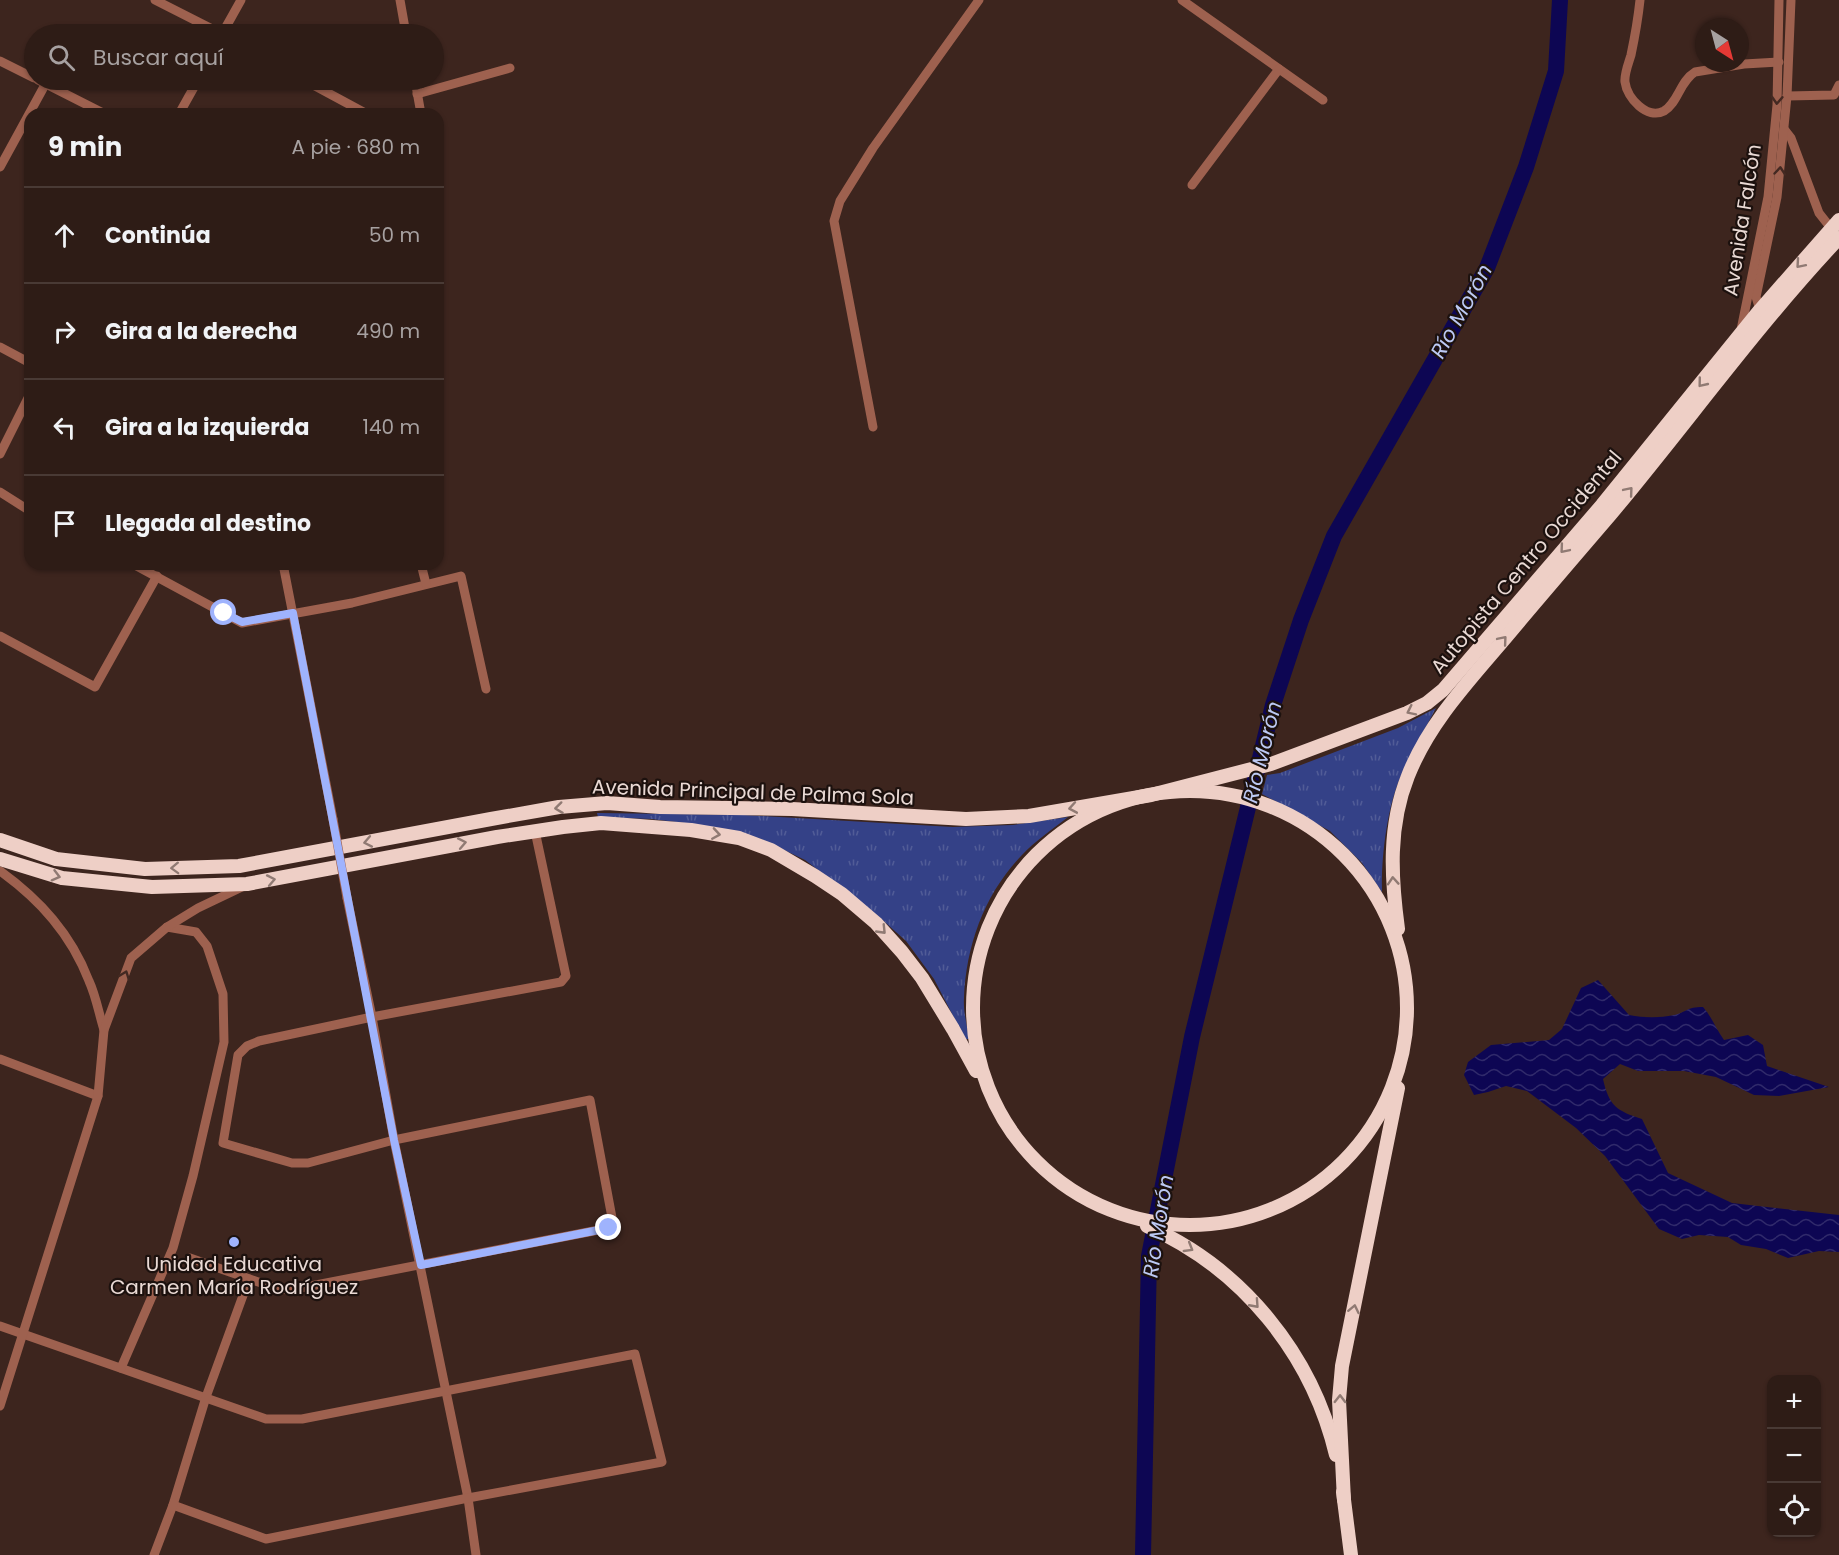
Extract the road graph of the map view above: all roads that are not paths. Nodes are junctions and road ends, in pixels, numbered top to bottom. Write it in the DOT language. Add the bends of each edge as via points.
graph roads {
  1 [pos="155,0"];
  2 [pos="241,0"];
  3 [pos="400,0"];
  4 [pos="979,0"];
  5 [pos="1182,0"];
  6 [pos="1640,0"];
  7 [pos="1779,0"];
  8 [pos="1791,0"];
  9 [pos="202,24"];
  10 [pos="228,24"];
  11 [pos="404,24"];
  12 [pos="0,61"];
  13 [pos="1779,62"];
  14 [pos="510,68"];
  15 [pos="1279,69"];
  16 [pos="24,73"];
  17 [pos="1839,85"];
  18 [pos="444,86"];
  19 [pos="35,90"];
  20 [pos="58,90"];
  21 [pos="192,90"];
  22 [pos="323,90"];
  23 [pos="416,90"];
  24 [pos="431,90"];
  25 [pos="417,94"];
  26 [pos="1787,96"];
  27 [pos="1323,100"];
  28 [pos="26,108"];
  29 [pos="93,108"];
  30 [pos="182,108"];
  31 [pos="356,108"];
  32 [pos="420,108"];
  33 [pos="24,113"];
  34 [pos="1784,129"];
  35 [pos="0,167"];
  36 [pos="1192,185"];
  37 [pos="1837,231"];
  38 [pos="1762,317"];
  39 [pos="1739,337"];
  40 [pos="0,347"];
  41 [pos="24,360"];
  42 [pos="24,406"];
  43 [pos="873,427"];
  44 [pos="0,454"];
  45 [pos="0,492"];
  46 [pos="24,507"];
  47 [pos="145,570"];
  48 [pos="284,570"];
  49 [pos="422,570"];
  50 [pos="157,576"];
  51 [pos="426,584"];
  52 [pos="293,613"];
  53 [pos="0,636"];
  54 [pos="486,689"];
  55 [pos="1151,795"];
  56 [pos="535,831"];
  57 [pos="0,840"];
  58 [pos="0,859"];
  59 [pos="0,871"];
  60 [pos="247,884"];
  61 [pos="167,927"];
  62 [pos="1402,960"];
  63 [pos="372,1017"];
  64 [pos="104,1030"];
  65 [pos="1404,1047"];
  66 [pos="0,1059"];
  67 [pos="98,1096"];
  68 [pos="994,1106"];
  69 [pos="394,1140"];
  70 [pos="1166,1230"];
  71 [pos="190,1257"];
  72 [pos="421,1265"];
  73 [pos="249,1279"];
  74 [pos="0,1326"];
  75 [pos="23,1333"];
  76 [pos="121,1368"];
  77 [pos="446,1390"];
  78 [pos="206,1397"];
  79 [pos="0,1406"];
  80 [pos="468,1498"];
  81 [pos="1344,1500"];
  82 [pos="172,1505"];
  83 [pos="154,1555"];
  84 [pos="476,1555"];
  85 [pos="1351,1555"];
  1 -- 9 [label="street"];
  2 -- 10 [label="street"];
  3 -- 11 [label="street"];
  4 -- 43 [label="street" via="863,163 840,201 834,221"];
  5 -- 15 [label="street"];
  6 -- 13 [label="street" via="1625,82 1642,109 1651,113 1668,108 1688,76 1695,72"];
  7 -- 13 [label="street, Avenida Falcón"];
  8 -- 26 [label="street, Avenida Falcón"];
  12 -- 16 [label="street"];
  13 -- 39 [label="street, Avenida Falcón, one-way" via="1768,196"];
  14 -- 18 [label="street"];
  15 -- 27 [label="street"];
  15 -- 36 [label="street"];
  17 -- 26 [label="street" via="1834,95"];
  19 -- 28 [label="street"];
  20 -- 29 [label="street"];
  21 -- 30 [label="street"];
  22 -- 31 [label="street"];
  23 -- 25 [label="street"];
  24 -- 25 [label="street"];
  25 -- 32 [label="street"];
  26 -- 34 [label="street, Avenida Falcón"];
  33 -- 35 [label="street"];
  34 -- 37 [label="street" via="1819,213"];
  38 -- 34 [label="street, Avenida Falcón, one-way" via="1756,297 1777,197"];
  37 -- 38 [label="highway, Autopista Centro Occidental"];
  38 -- 39 [label="highway, Autopista Centro Occidental"];
  62 -- 38 [label="highway, Autopista Centro Occidental, one-way" via="1392,877 1393,834 1400,798 1423,744 1465,684 1652,464"];
  39 -- 55 [label="highway, Autopista Centro Occidental, one-way" via="1602,505 1443,690 1427,703 1305,753"];
  40 -- 41 [label="street"];
  42 -- 44 [label="street"];
  45 -- 46 [label="street"];
  47 -- 50 [label="street"];
  48 -- 52 [label="street"];
  49 -- 51 [label="street"];
  50 -- 52 [label="street" via="242,622"];
  50 -- 53 [label="street" via="95,687"];
  51 -- 52 [label="street"];
  51 -- 54 [label="street" via="461,576"];
  52 -- 63 [label="street, bridge"];
  55 -- 57 [label="highway, Avenida Principal de Palma Sola, one-way" via="1029,816 966,819 607,803 559,807 239,866 145,869 56,859"];
  55 -- 62 [label="highway" via="1186,791 1228,794 1303,822 1332,843 1367,881 1385,911"];
  55 -- 68 [label="highway" via="1101,810 1056,838 1019,874 992,920 980,952 972,1004 977,1056"];
  60 -- 56 [label="highway, Avenida Principal de Palma Sola, one-way"];
  56 -- 63 [label="street" via="566,976 561,982"];
  56 -- 68 [label="highway, Avenida Principal de Palma Sola, one-way" via="601,823 691,830 739,838 799,866 858,907 902,952 934,997"];
  58 -- 60 [label="highway, Avenida Principal de Palma Sola, one-way" via="62,878 129,885"];
  59 -- 64 [label="street" via="40,903 75,949"];
  60 -- 61 [label="street"];
  64 -- 61 [label="street, one-way" via="132,958"];
  61 -- 76 [label="street" via="196,932 207,946 223,994 224,1042 173,1248"];
  62 -- 65 [label="highway" via="1407,1012"];
  63 -- 69 [label="street"];
  63 -- 69 [label="street" via="247,1046 238,1055 223,1143 308,1163"];
  64 -- 67 [label="street"];
  65 -- 70 [label="highway" via="1394,1081 1375,1120 1349,1155 1323,1179 1286,1203 1245,1218"];
  81 -- 65 [label="highway, one-way" via="1339,1400 1342,1366"];
  66 -- 67 [label="street"];
  67 -- 75 [label="street"];
  68 -- 70 [label="highway" via="1012,1136 1048,1174 1091,1203"];
  69 -- 72 [label="street"];
  69 -- 72 [label="street" via="590,1100 614,1222 609,1228"];
  70 -- 81 [label="highway, one-way" via="1225,1274 1283,1339 1310,1384 1327,1425"];
  71 -- 73 [label="street"];
  72 -- 73 [label="street" via="290,1290"];
  72 -- 77 [label="street"];
  73 -- 78 [label="street"];
  74 -- 75 [label="street"];
  75 -- 76 [label="street"];
  75 -- 79 [label="street"];
  76 -- 78 [label="street"];
  77 -- 78 [label="street" via="302,1419 266,1419"];
  77 -- 80 [label="street"];
  77 -- 80 [label="street" via="635,1354 662,1461"];
  78 -- 82 [label="street"];
  80 -- 82 [label="street" via="266,1539"];
  80 -- 84 [label="street"];
  81 -- 85 [label="highway"];
  82 -- 83 [label="street"];
}
